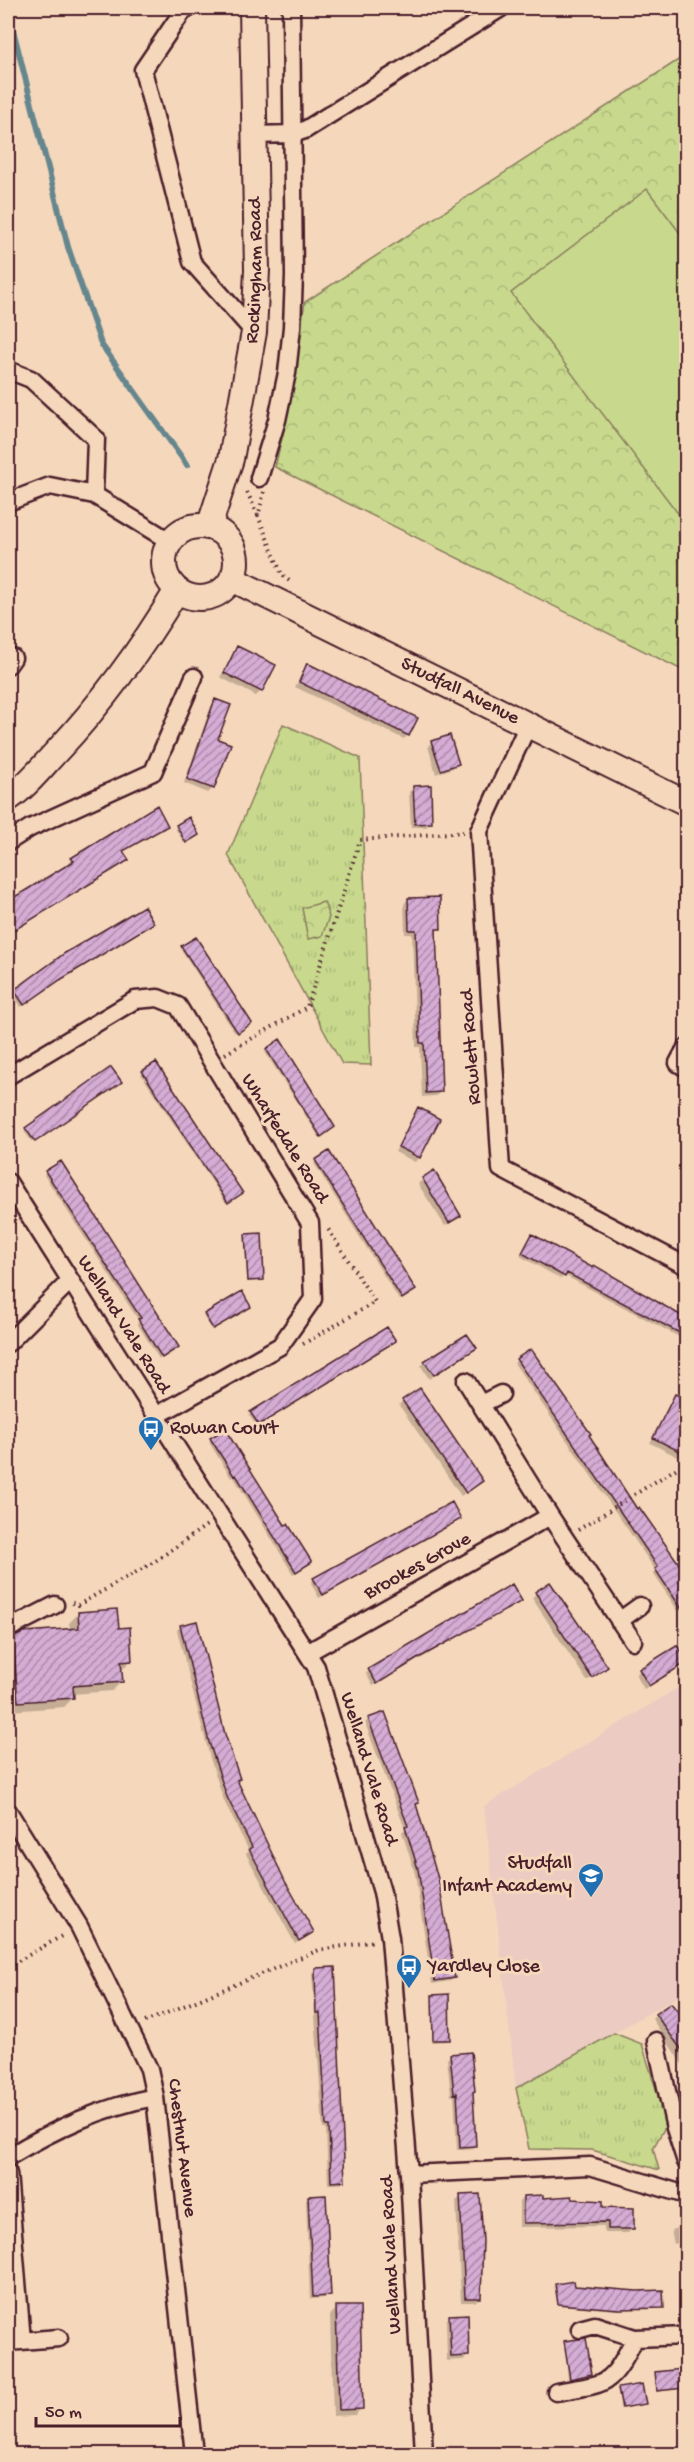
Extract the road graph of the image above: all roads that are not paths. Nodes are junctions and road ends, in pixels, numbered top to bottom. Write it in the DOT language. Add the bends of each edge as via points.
graph roads {
  1 [pos="252,8"];
  2 [pos="291,8"];
  3 [pos="501,8"];
  4 [pos="184,9"];
  5 [pos="293,134"];
  6 [pos="255,135"];
  7 [pos="254,332"];
  8 [pos="8,370"];
  9 [pos="259,478"];
  10 [pos="94,495"];
  11 [pos="8,502"];
  12 [pos="209,527"];
  13 [pos="171,542"];
  14 [pos="232,579"];
  15 [pos="177,590"];
  16 [pos="194,677"];
  17 [pos="528,725"];
  18 [pos="8,799"];
  19 [pos="687,803"];
  20 [pos="8,842"];
  21 [pos="687,1048"];
  22 [pos="687,1068"];
  23 [pos="8,1076"];
  24 [pos="8,1182"];
  25 [pos="685,1260"];
  26 [pos="70,1281"];
  27 [pos="8,1343"];
  28 [pos="466,1381"];
  29 [pos="501,1394"];
  30 [pos="481,1404"];
  31 [pos="156,1416"];
  32 [pos="550,1516"];
  33 [pos="56,1605"];
  34 [pos="640,1606"];
  35 [pos="619,1620"];
  36 [pos="8,1629"];
  37 [pos="633,1641"];
  38 [pos="307,1653"];
  39 [pos="8,1811"];
  40 [pos="656,2041"];
  41 [pos="155,2097"];
  42 [pos="8,2157"];
  43 [pos="687,2162"];
  44 [pos="8,2173"];
  45 [pos="409,2174"];
  46 [pos="687,2195"];
  47 [pos="580,2329"];
  48 [pos="687,2336"];
  49 [pos="59,2338"];
  50 [pos="635,2338"];
  51 [pos="15,2341"];
  52 [pos="556,2392"];
  53 [pos="194,2454"];
  54 [pos="424,2454"];
  1 -- 6 [label="street, Rockingham Road"];
  2 -- 5 [label="street"];
  3 -- 5 [label="street" via="315,125"];
  4 -- 7 [label="street" via="143,70 192,262"];
  5 -- 6 [label="street"];
  5 -- 9 [label="street" via="292,327 277,420"];
  6 -- 7 [label="street, Rockingham Road"];
  7 -- 12 [label="street, Rockingham Road" via="231,459"];
  8 -- 10 [label="street" via="31,379 96,439"];
  10 -- 11 [label="street" via="50,486"];
  10 -- 13 [label="street"];
  12 -- 13 [label="street" via="191,527"];
  12 -- 14 [label="street" via="229,541 235,552"];
  13 -- 15 [label="street" via="165,568"];
  14 -- 15 [label="street" via="214,596 189,597"];
  14 -- 17 [label="street, Studfall Avenue"];
  15 -- 18 [label="street" via="147,640 92,713 23,788"];
  16 -- 20 [label="street" via="153,772 30,828"];
  17 -- 19 [label="street, Studfall Avenue"];
  17 -- 25 [label="street, Rowlett Road" via="479,831 501,1168"];
  21 -- 22 [label="street" via="678,1063"];
  23 -- 31 [label="street, Wharfedale Road" via="135,1000 158,998 178,1006 310,1222 313,1299 280,1346"];
  24 -- 26 [label="street, Welland Vale Road"];
  26 -- 27 [label="street"];
  26 -- 31 [label="street, Welland Vale Road"];
  28 -- 30 [label="street"];
  29 -- 30 [label="street"];
  30 -- 32 [label="street"];
  31 -- 38 [label="street, Welland Vale Road"];
  32 -- 35 [label="street"];
  32 -- 38 [label="street, Brookes Grove"];
  33 -- 36 [label="street"];
  34 -- 35 [label="street"];
  35 -- 37 [label="street"];
  38 -- 45 [label="street, Welland Vale Road" via="316,1667 382,1892 390,1938"];
  39 -- 41 [label="street, Chestnut Avenue" via="79,1926 131,2028 149,2069"];
  40 -- 43 [label="street" via="675,2128"];
  41 -- 42 [label="street" via="114,2105 76,2120"];
  41 -- 53 [label="street, Chestnut Avenue"];
  44 -- 51 [label="street"];
  45 -- 46 [label="street" via="590,2166"];
  45 -- 54 [label="street, Welland Vale Road"];
  47 -- 50 [label="street" via="595,2325"];
  48 -- 50 [label="street"];
  49 -- 51 [label="street"];
  50 -- 52 [label="street" via="616,2374 597,2385"];
}
